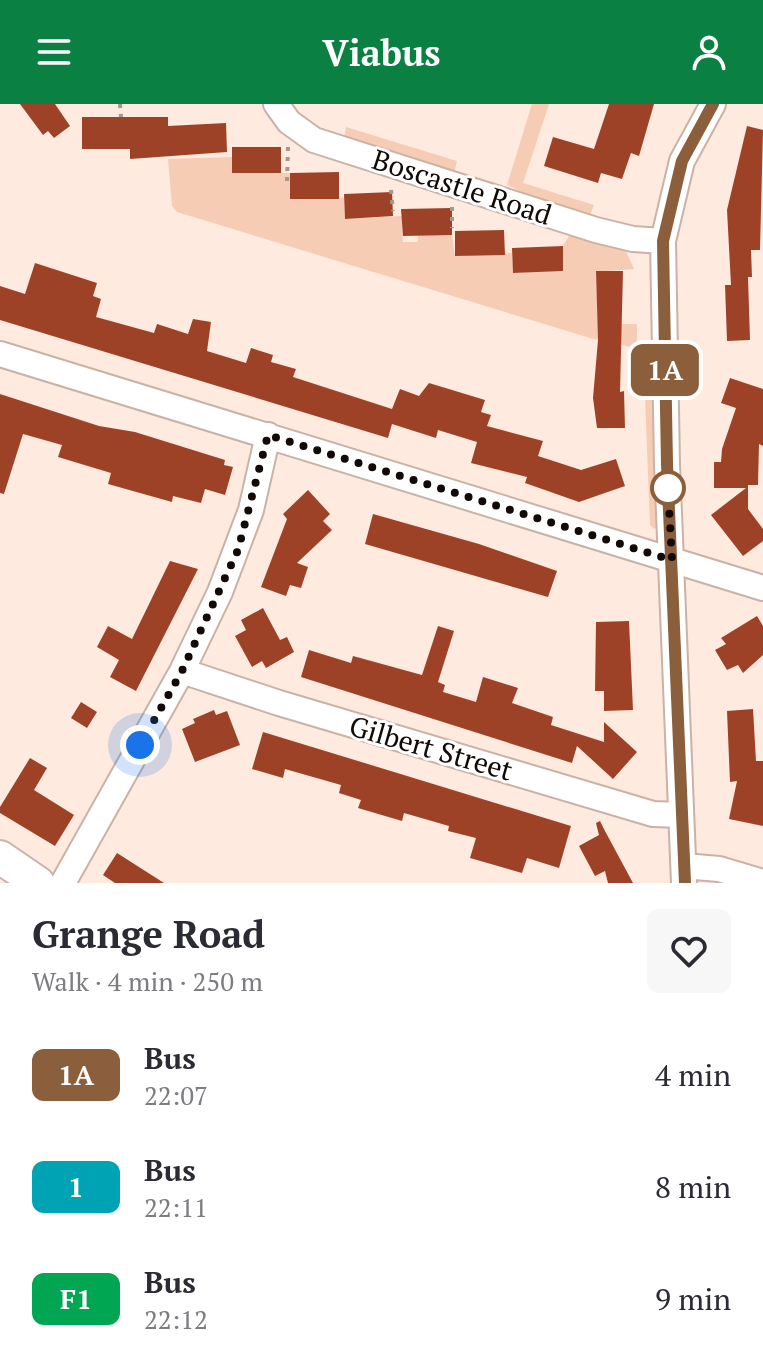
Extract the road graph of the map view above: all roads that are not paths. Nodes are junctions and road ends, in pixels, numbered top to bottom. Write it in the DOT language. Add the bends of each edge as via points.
graph roads {
  1 [pos="276,104"];
  2 [pos="713,104"];
  3 [pos="663,241"];
  4 [pos="0,354"];
  5 [pos="268,435"];
  6 [pos="672,560"];
  7 [pos="763,588"];
  8 [pos="182,671"];
  9 [pos="681,815"];
  10 [pos="0,857"];
  11 [pos="684,875"];
  12 [pos="763,882"];
  13 [pos="38,883"];
  14 [pos="63,883"];
  1 -- 3 [label="street, Boscastle Road" via="289,122 314,140 596,230"];
  2 -- 3 [label="street" via="682,161"];
  3 -- 6 [label="street"];
  4 -- 5 [label="street"];
  5 -- 6 [label="street"];
  5 -- 8 [label="street" via="238,550"];
  6 -- 7 [label="street"];
  6 -- 9 [label="street"];
  8 -- 9 [label="street, Gilbert Street" via="653,814"];
  8 -- 14 [label="street"];
  9 -- 11 [label="street"];
  10 -- 13 [label="street"];
  11 -- 12 [label="street" via="719,869"];
}
